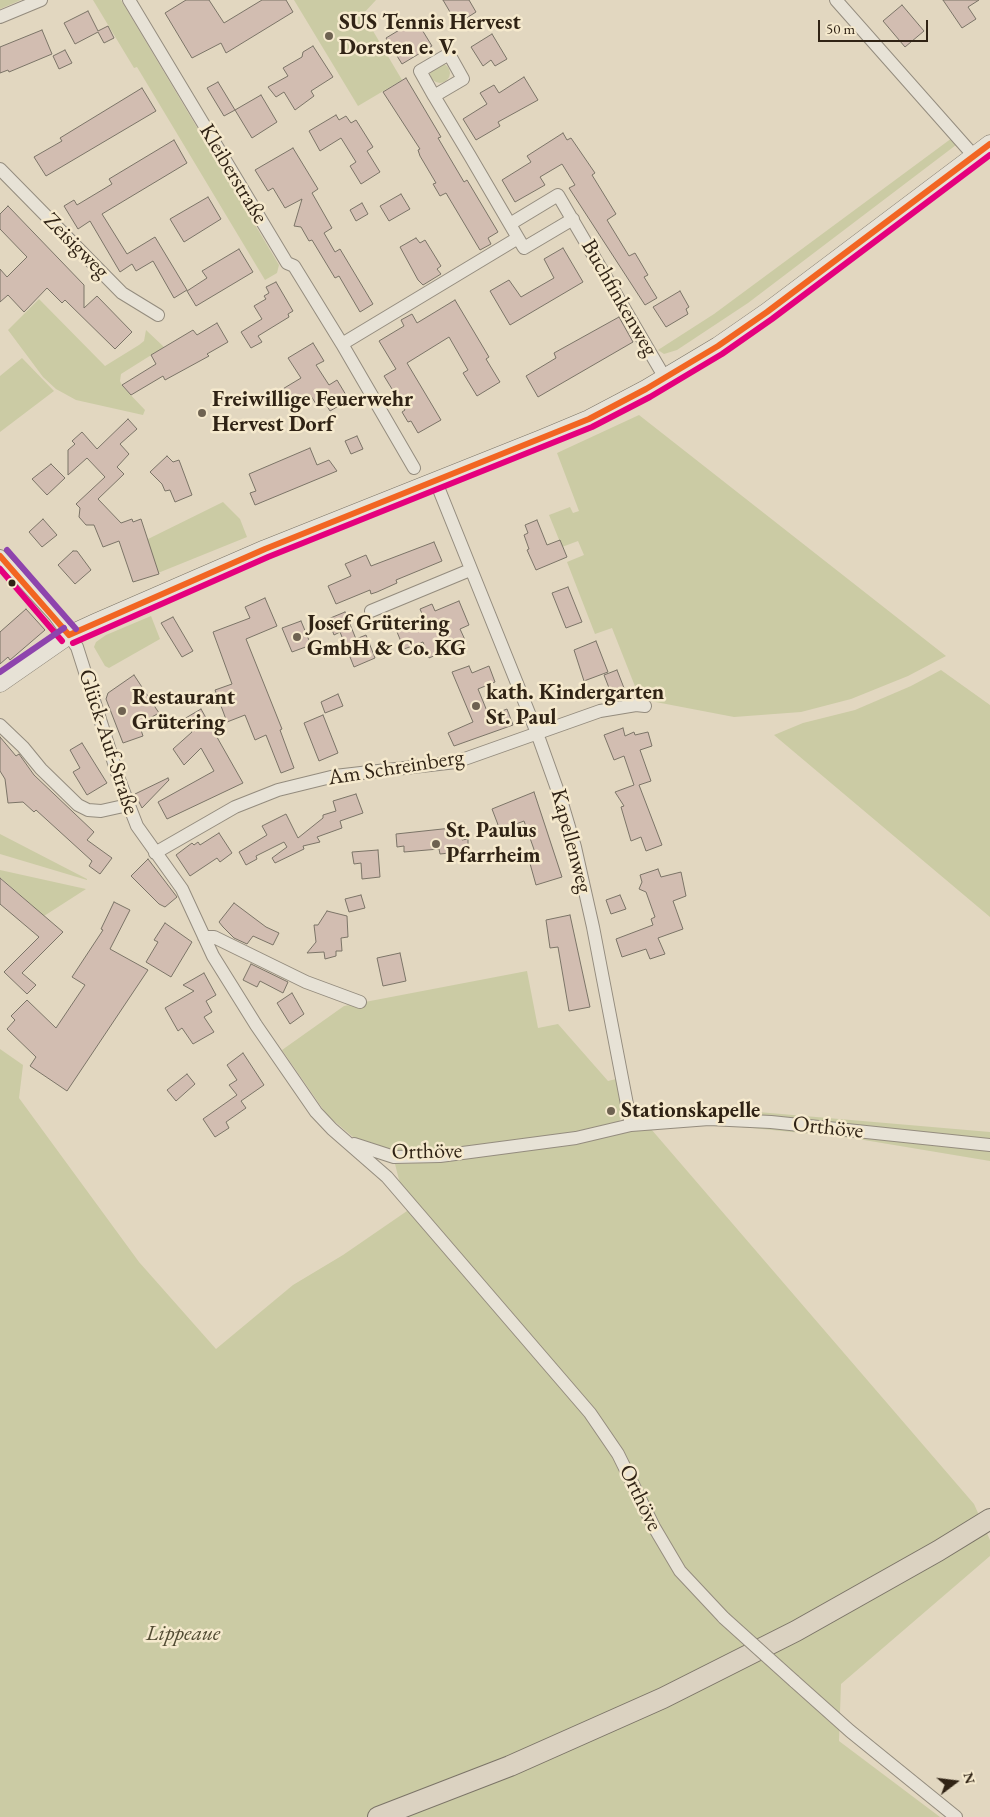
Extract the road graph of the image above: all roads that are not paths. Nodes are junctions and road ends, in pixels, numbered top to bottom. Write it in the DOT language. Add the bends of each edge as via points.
graph roads {
  1 [pos="41,0"];
  2 [pos="129,0"];
  3 [pos="836,0"];
  4 [pos="0,17"];
  5 [pos="434,96"];
  6 [pos="990,144"];
  7 [pos="974,156"];
  8 [pos="0,169"];
  9 [pos="573,219"];
  10 [pos="510,224"];
  11 [pos="518,238"];
  12 [pos="158,315"];
  13 [pos="342,344"];
  14 [pos="666,378"];
  15 [pos="414,468"];
  16 [pos="436,482"];
  17 [pos="0,556"];
  18 [pos="470,570"];
  19 [pos="371,611"];
  20 [pos="69,635"];
  21 [pos="0,683"];
  22 [pos="646,706"];
  23 [pos="0,725"];
  24 [pos="537,733"];
  25 [pos="128,805"];
  26 [pos="155,853"];
  27 [pos="204,937"];
  28 [pos="360,1002"];
  29 [pos="631,1124"];
  30 [pos="350,1143"];
  31 [pos="990,1146"];
  32 [pos="990,1519"];
  33 [pos="378,1817"];
  34 [pos="956,1817"];
  1 -- 4 [label="street"];
  2 -- 13 [label="street, Kleiberstraße" via="287,263 294,266"];
  3 -- 7 [label="street"];
  5 -- 10 [label="street"];
  6 -- 7 [label="street"];
  7 -- 14 [label="street" via="775,306"];
  8 -- 12 [label="street, Zeisigweg" via="122,293"];
  9 -- 10 [label="street, Buchfinkenweg" via="558,195"];
  9 -- 11 [label="street, Buchfinkenweg" via="524,248"];
  9 -- 14 [label="street, Buchfinkenweg"];
  10 -- 11 [label="street"];
  11 -- 13 [label="street"];
  13 -- 15 [label="street, Kleiberstraße"];
  14 -- 16 [label="street" via="589,419"];
  16 -- 18 [label="street, Kapellenweg"];
  16 -- 20 [label="street" via="265,549"];
  17 -- 20 [label="street, Glück-Auf-Straße"];
  18 -- 19 [label="street"];
  18 -- 24 [label="street, Kapellenweg"];
  20 -- 21 [label="street"];
  20 -- 25 [label="street, Glück-Auf-Straße" via="77,647"];
  22 -- 24 [label="street, Am Schreinberg" via="600,712"];
  23 -- 25 [label="street" via="78,805 101,811"];
  24 -- 26 [label="street, Am Schreinberg" via="456,762 335,776 278,790 235,807"];
  24 -- 29 [label="street, Kapellenweg" via="575,847"];
  25 -- 26 [label="street, Glück-Auf-Straße"];
  26 -- 27 [label="street, Glück-Auf-Straße" via="182,889"];
  27 -- 28 [label="street" via="214,937 306,982"];
  27 -- 30 [label="street, Glück-Auf-Straße" via="256,1026 316,1112"];
  29 -- 30 [label="street, Orthöve" via="576,1138 440,1156 394,1157"];
  29 -- 31 [label="street, Orthöve" via="730,1119"];
  30 -- 34 [label="street, Orthöve, bridge" via="393,1184 590,1413 622,1461 680,1571 724,1618 850,1731"];
  32 -- 33 [label="main road" via="796,1631 671,1693 510,1766"];
}
